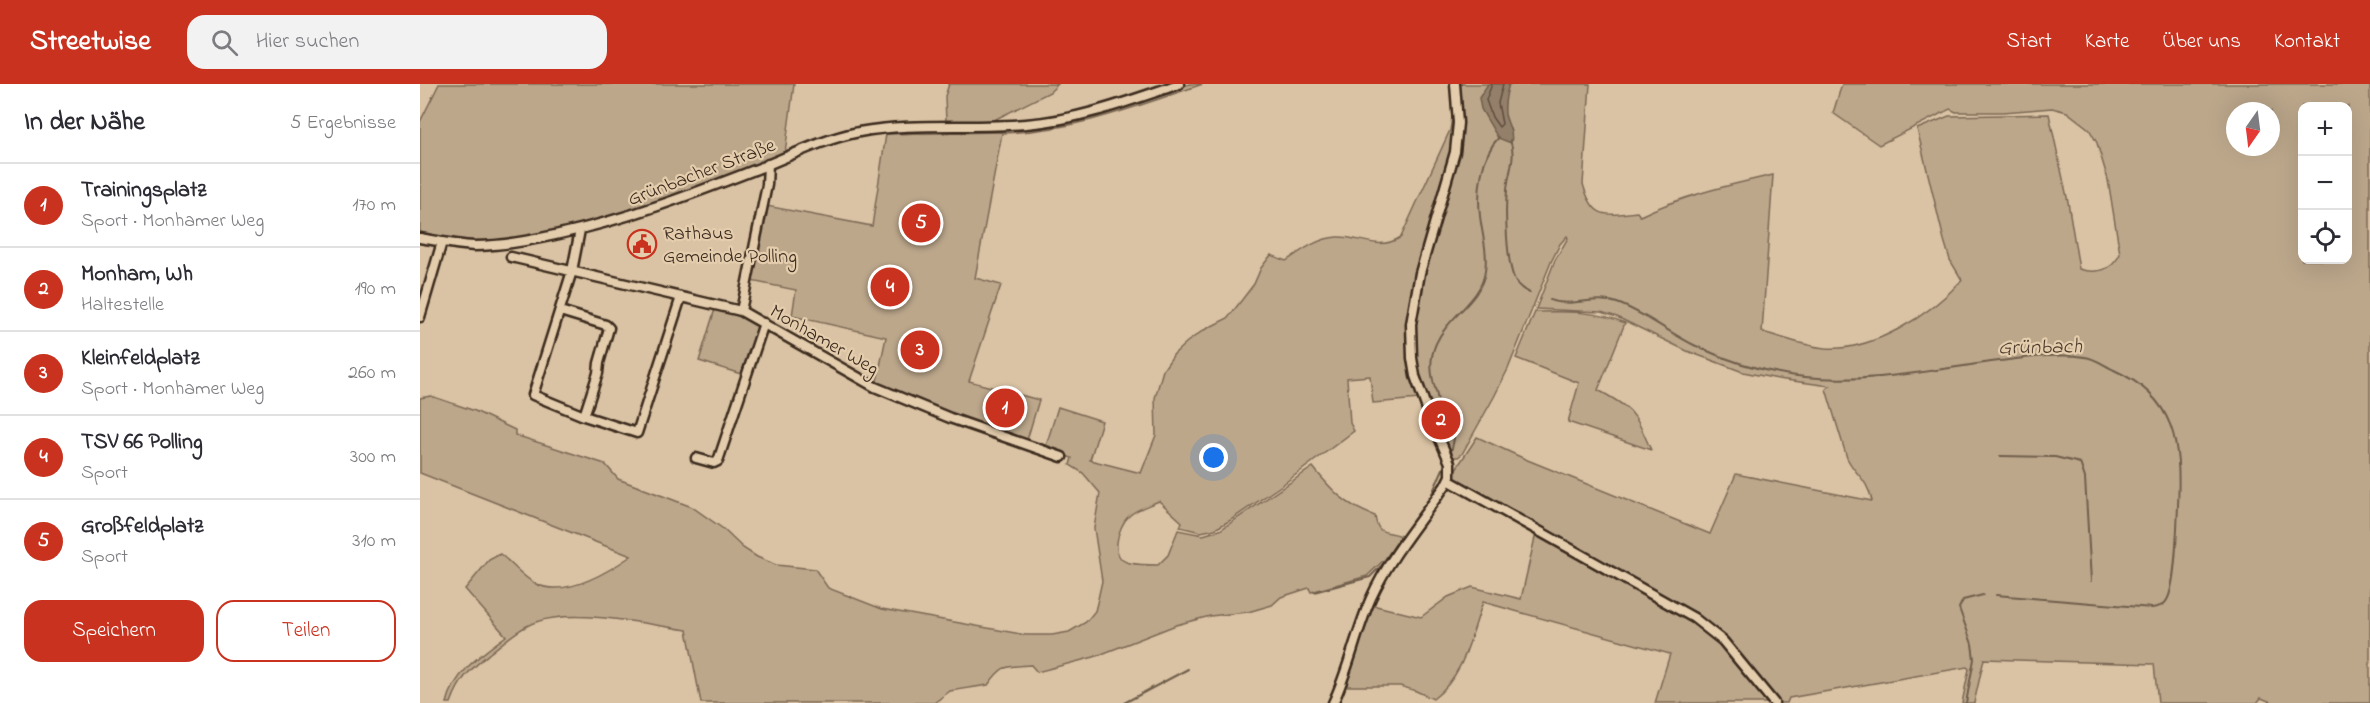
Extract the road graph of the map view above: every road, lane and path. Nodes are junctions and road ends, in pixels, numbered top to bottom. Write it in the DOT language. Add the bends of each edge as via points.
graph roads {
  1 [pos="1179,84"];
  2 [pos="1455,84"];
  3 [pos="768,164"];
  4 [pos="580,230"];
  5 [pos="420,238"];
  6 [pos="441,242"];
  7 [pos="511,257"];
  8 [pos="572,271"];
  9 [pos="681,297"];
  10 [pos="560,311"];
  11 [pos="741,311"];
  12 [pos="420,317"];
  13 [pos="764,323"];
  14 [pos="584,416"];
  15 [pos="1062,457"];
  16 [pos="696,458"];
  17 [pos="1448,480"];
  18 [pos="1333,703"];
  19 [pos="1774,703"];
  1 -- 3 [label="street, Grünbacher Straße" via="1072,118 859,132"];
  2 -- 17 [label="street" via="1455,152 1420,273 1410,324 1415,376 1448,455"];
  3 -- 4 [label="street, Grünbacher Straße" via="656,207"];
  3 -- 11 [label="street, Monhamer Weg"];
  4 -- 6 [label="street, Grünbacher Straße" via="498,245"];
  4 -- 8 [label="street"];
  5 -- 6 [label="street, Grünbacher Straße"];
  6 -- 12 [label="street"];
  7 -- 8 [label="street, Monhamer Weg"];
  8 -- 9 [label="street, Monhamer Weg"];
  8 -- 10 [label="street"];
  9 -- 11 [label="street, Monhamer Weg"];
  9 -- 14 [label="street" via="637,433"];
  10 -- 14 [label="street" via="609,328"];
  10 -- 14 [label="street" via="532,395"];
  11 -- 13 [label="street, Monhamer Weg"];
  13 -- 15 [label="street, Monhamer Weg" via="875,387"];
  13 -- 16 [label="street" via="718,461"];
  17 -- 18 [label="street" via="1376,588"];
  17 -- 19 [label="street" via="1694,618 1723,641"];
}
